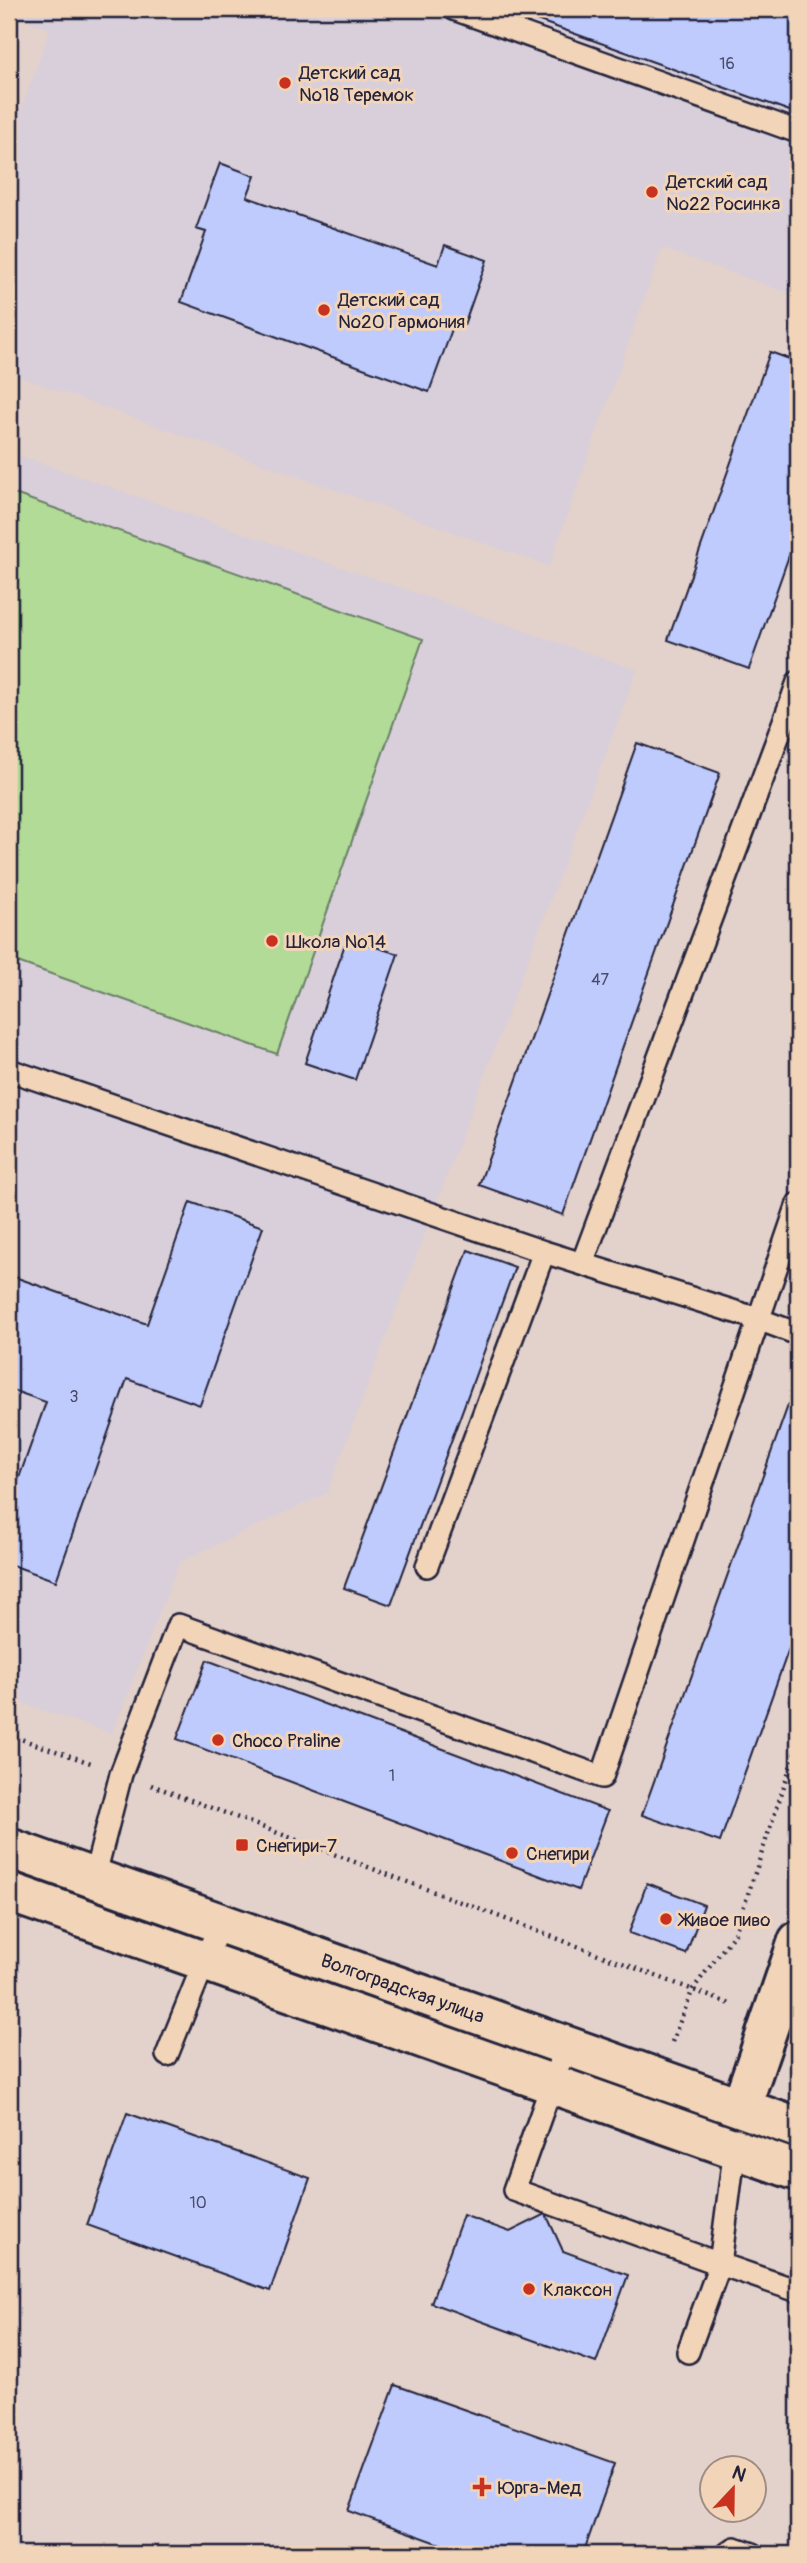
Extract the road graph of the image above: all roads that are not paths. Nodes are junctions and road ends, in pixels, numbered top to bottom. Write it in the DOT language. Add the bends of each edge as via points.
graph roads {
  1 [pos="454,9"];
  2 [pos="798,132"];
  3 [pos="798,682"];
  4 [pos="794,707"];
  5 [pos="9,1070"];
  6 [pos="798,1204"];
  7 [pos="544,1252"];
  8 [pos="582,1264"];
  9 [pos="758,1319"];
  10 [pos="798,1334"];
  11 [pos="427,1566"];
  12 [pos="9,1848"];
  13 [pos="94,1878"];
  14 [pos="9,1892"];
  15 [pos="220,1923"];
  16 [pos="798,1941"];
  17 [pos="206,1962"];
  18 [pos="566,2045"];
  19 [pos="167,2055"];
  20 [pos="553,2085"];
  21 [pos="741,2107"];
  22 [pos="798,2128"];
  23 [pos="735,2149"];
  24 [pos="798,2171"];
  25 [pos="720,2264"];
  26 [pos="798,2291"];
  27 [pos="688,2352"];
  28 [pos="727,2554"];
  29 [pos="753,2554"];
  1 -- 2 [label="lane"];
  3 -- 4 [label="lane"];
  4 -- 8 [label="lane"];
  5 -- 7 [label="lane"];
  6 -- 9 [label="lane"];
  7 -- 8 [label="lane"];
  7 -- 11 [label="lane"];
  8 -- 9 [label="lane"];
  9 -- 10 [label="lane"];
  9 -- 13 [label="lane" via="602,1777 178,1625 121,1774"];
  12 -- 13 [label="main road, Волгоградская улица"];
  13 -- 15 [label="main road, Волгоградская улица"];
  14 -- 17 [label="main road"];
  15 -- 17 [label="lane"];
  15 -- 18 [label="main road, Волгоградская улица"];
  16 -- 21 [label="main road"];
  17 -- 19 [label="lane"];
  17 -- 20 [label="main road"];
  18 -- 20 [label="lane"];
  18 -- 21 [label="main road, Волгоградская улица"];
  20 -- 23 [label="main road"];
  20 -- 25 [label="lane" via="514,2190"];
  21 -- 22 [label="main road, Волгоградская улица"];
  21 -- 23 [label="lane"];
  23 -- 24 [label="main road"];
  23 -- 25 [label="lane"];
  25 -- 26 [label="lane"];
  25 -- 27 [label="lane"];
  28 -- 29 [label="lane" via="735,2548"];
}
